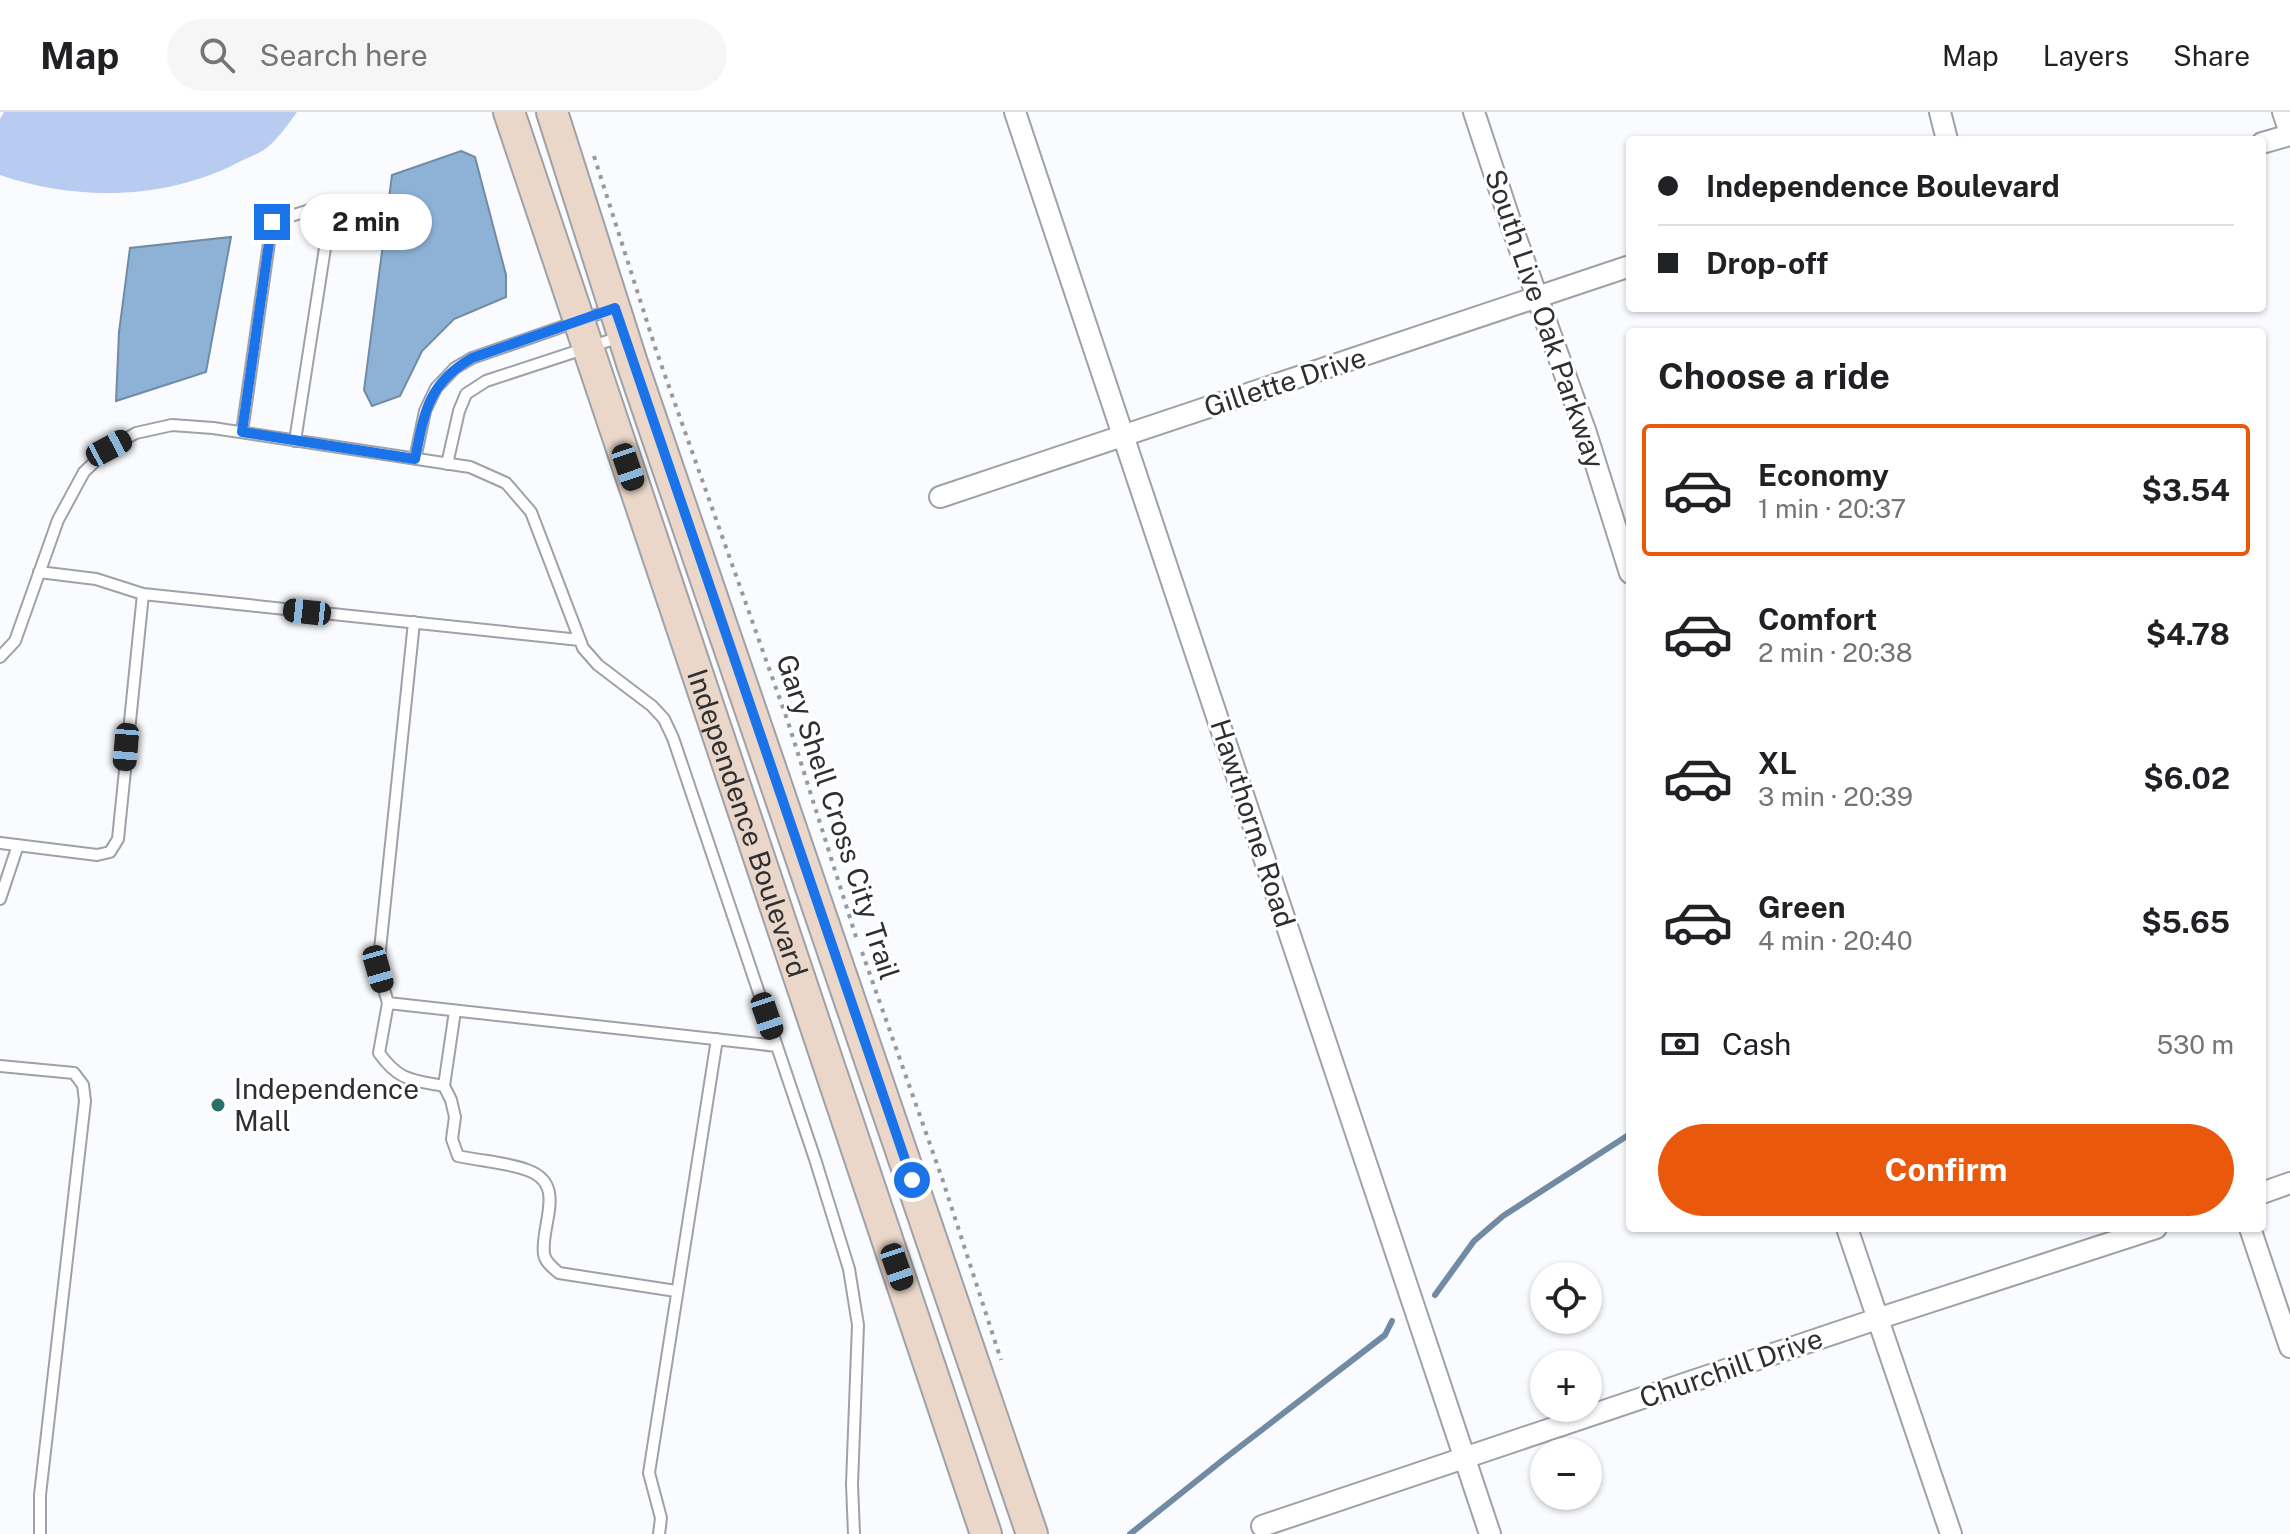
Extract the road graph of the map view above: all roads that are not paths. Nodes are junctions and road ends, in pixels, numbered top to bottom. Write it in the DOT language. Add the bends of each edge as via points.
graph roads {
  1 [pos="509,112"];
  2 [pos="552,112"];
  3 [pos="1015,112"];
  4 [pos="1474,112"];
  5 [pos="1940,112"];
  6 [pos="2283,112"];
  7 [pos="2290,134"];
  8 [pos="1946,136"];
  9 [pos="2266,142"];
  10 [pos="1626,267"];
  11 [pos="1537,297"];
  12 [pos="619,322"];
  13 [pos="583,335"];
  14 [pos="242,432"];
  15 [pos="1123,435"];
  16 [pos="295,441"];
  17 [pos="415,459"];
  18 [pos="447,464"];
  19 [pos="940,497"];
  20 [pos="1626,560"];
  21 [pos="39,572"];
  22 [pos="143,594"];
  23 [pos="414,622"];
  24 [pos="580,640"];
  25 [pos="0,657"];
  26 [pos="0,843"];
  27 [pos="18,845"];
  28 [pos="0,899"];
  29 [pos="388,1003"];
  30 [pos="455,1011"];
  31 [pos="717,1039"];
  32 [pos="777,1046"];
  33 [pos="0,1066"];
  34 [pos="444,1086"];
  35 [pos="2290,1183"];
  36 [pos="2266,1192"];
  37 [pos="1848,1232"];
  38 [pos="2144,1232"];
  39 [pos="2251,1232"];
  40 [pos="676,1291"];
  41 [pos="1877,1319"];
  42 [pos="2290,1347"];
  43 [pos="1466,1457"];
  44 [pos="1262,1526"];
  45 [pos="40,1534"];
  46 [pos="659,1534"];
  47 [pos="854,1534"];
  48 [pos="986,1534"];
  49 [pos="1032,1534"];
  50 [pos="1490,1534"];
  51 [pos="1951,1534"];
  1 -- 13 [label="main road, Independence Boulevard"];
  2 -- 12 [label="main road, Independence Boulevard"];
  3 -- 15 [label="street, Hawthorne Road"];
  4 -- 11 [label="street, South Live Oak Parkway"];
  5 -- 8 [label="street"];
  6 -- 7 [label="street"];
  7 -- 9 [label="street"];
  10 -- 11 [label="street, Gillette Drive"];
  11 -- 15 [label="street, Gillette Drive"];
  11 -- 20 [label="street, South Live Oak Parkway"];
  12 -- 13 [label="lane"];
  12 -- 13 [label="lane"];
  12 -- 49 [label="main road, Independence Boulevard"];
  13 -- 17 [label="lane" via="486,353 455,368 436,388 425,411"];
  13 -- 18 [label="lane" via="466,394"];
  13 -- 48 [label="main road, Independence Boulevard"];
  14 -- 16 [label="lane"];
  14 -- 16 [label="lane" via="272,222 332,203"];
  14 -- 21 [label="lane" via="172,425 136,433 109,448 84,472 58,520"];
  15 -- 19 [label="street, Gillette Drive"];
  15 -- 43 [label="street, Hawthorne Road"];
  16 -- 17 [label="lane"];
  17 -- 18 [label="lane"];
  18 -- 24 [label="lane" via="470,467 506,483 531,512"];
  21 -- 22 [label="lane" via="96,579"];
  21 -- 25 [label="lane" via="15,641"];
  22 -- 23 [label="lane"];
  22 -- 27 [label="lane" via="118,839 110,852 97,855"];
  23 -- 24 [label="lane"];
  23 -- 29 [label="lane" via="378,969"];
  24 -- 32 [label="lane" via="598,665 652,706 669,728"];
  26 -- 27 [label="lane"];
  27 -- 28 [label="lane"];
  29 -- 30 [label="lane"];
  29 -- 34 [label="lane" via="379,1053 404,1078"];
  30 -- 31 [label="lane"];
  30 -- 34 [label="lane"];
  31 -- 32 [label="lane"];
  31 -- 40 [label="lane"];
  32 -- 47 [label="lane" via="852,1285 858,1325"];
  33 -- 45 [label="lane" via="74,1073 85,1101 40,1495"];
  34 -- 40 [label="lane" via="455,1117 452,1139 458,1156 529,1170 542,1181 551,1196 544,1254 559,1273"];
  35 -- 36 [label="street"];
  37 -- 41 [label="street"];
  38 -- 41 [label="street, Churchill Drive"];
  39 -- 42 [label="street"];
  40 -- 46 [label="lane" via="649,1473 661,1518"];
  41 -- 43 [label="street, Churchill Drive"];
  41 -- 51 [label="street"];
  43 -- 44 [label="street, Churchill Drive"];
  43 -- 50 [label="street, Hawthorne Road"];
}
